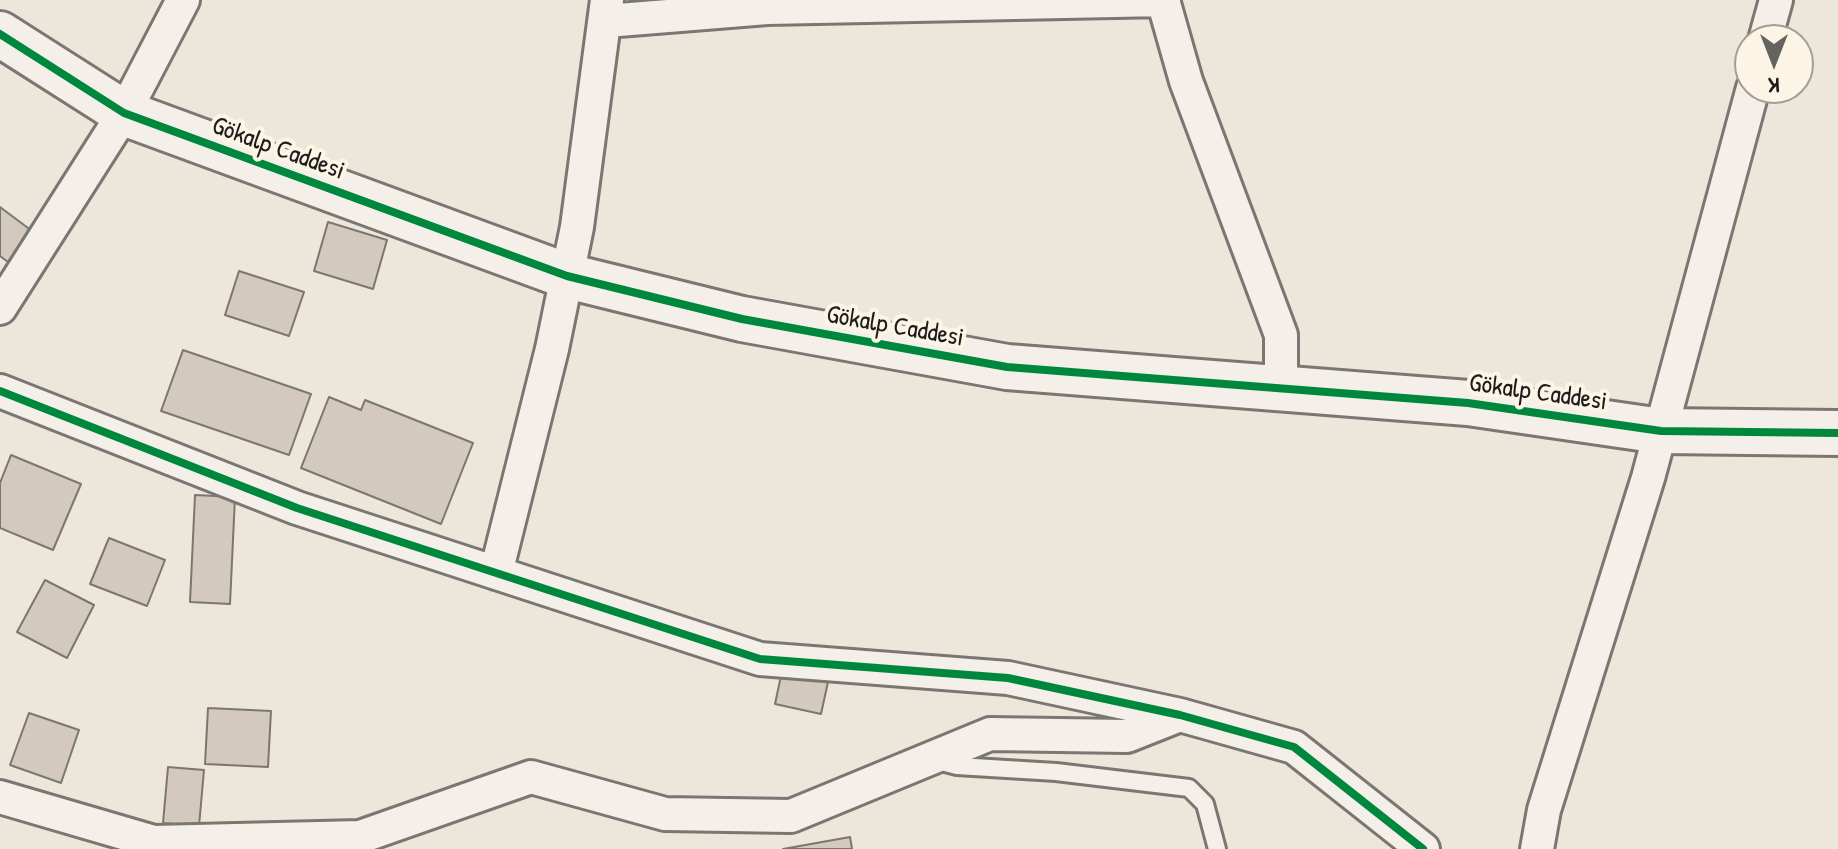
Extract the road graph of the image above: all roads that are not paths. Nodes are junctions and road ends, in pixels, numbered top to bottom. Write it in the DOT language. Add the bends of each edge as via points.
graph roads {
  1 [pos="183,0"];
  2 [pos="1164,0"];
  3 [pos="1776,0"];
  4 [pos="606,10"];
  5 [pos="1769,24"];
  6 [pos="0,34"];
  7 [pos="1749,104"];
  8 [pos="124,113"];
  9 [pos="567,276"];
  10 [pos="0,308"];
  11 [pos="1281,390"];
  12 [pos="0,391"];
  13 [pos="1661,431"];
  14 [pos="1838,433"];
  15 [pos="496,573"];
  16 [pos="1180,715"];
  17 [pos="930,759"];
  18 [pos="0,797"];
  19 [pos="1217,849"];
  20 [pos="1423,849"];
  21 [pos="1537,849"];
  1 -- 8 [label="street"];
  2 -- 4 [label="street"];
  2 -- 11 [label="street" via="1186,81 1281,335"];
  3 -- 5 [label="street"];
  4 -- 9 [label="street"];
  6 -- 8 [label="street, Gökalp Caddesi"];
  7 -- 13 [label="street"];
  8 -- 9 [label="street, Gökalp Caddesi"];
  8 -- 10 [label="street"];
  9 -- 11 [label="street, Gökalp Caddesi" via="742,319 1007,367"];
  9 -- 15 [label="street"];
  11 -- 13 [label="street, Gökalp Caddesi" via="1468,403"];
  12 -- 15 [label="street" via="297,508"];
  13 -- 14 [label="street, Gökalp Caddesi"];
  13 -- 21 [label="street" via="1544,810"];
  15 -- 16 [label="street" via="760,659 1008,678"];
  16 -- 17 [label="street" via="1127,736 990,734"];
  16 -- 20 [label="street" via="1294,747"];
  17 -- 18 [label="street" via="791,816 665,814 531,777 360,837 154,842"];
  17 -- 19 [label="lane" via="1189,788 1205,804"];
}
